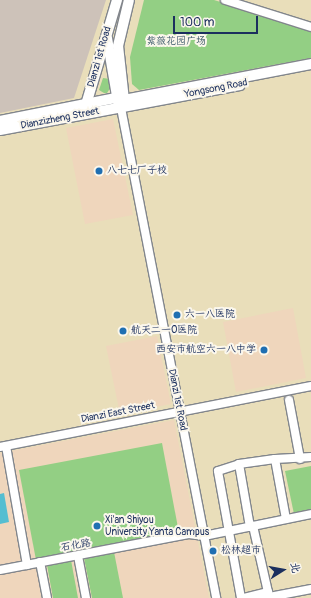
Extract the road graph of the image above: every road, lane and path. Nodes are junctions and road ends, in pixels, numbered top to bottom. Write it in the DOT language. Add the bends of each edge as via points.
graph roads {
  1 [pos="117,0"];
  2 [pos="130,0"];
  3 [pos="225,0"];
  4 [pos="311,27"];
  5 [pos="106,34"];
  6 [pos="311,64"];
  7 [pos="311,71"];
  8 [pos="120,102"];
  9 [pos="85,109"];
  10 [pos="0,122"];
  11 [pos="0,130"];
  12 [pos="311,386"];
  13 [pos="289,400"];
  14 [pos="179,411"];
  15 [pos="3,446"];
  16 [pos="311,457"];
  17 [pos="275,459"];
  18 [pos="300,459"];
  19 [pos="239,464"];
  20 [pos="311,514"];
  21 [pos="286,519"];
  22 [pos="252,526"];
  23 [pos="230,530"];
  24 [pos="204,536"];
  25 [pos="78,556"];
  26 [pos="40,562"];
  27 [pos="27,565"];
  28 [pos="0,570"];
  29 [pos="311,589"];
  30 [pos="47,598"];
  31 [pos="86,598"];
  32 [pos="216,598"];
  33 [pos="241,598"];
  34 [pos="244,598"];
  35 [pos="264,598"];
  1 -- 5 [label="main road, Dianzi 1st Road"];
  2 -- 8 [label="main road, Dianzi 1st Road" via="118,46"];
  3 -- 4 [label="street"];
  5 -- 8 [label="main road"];
  5 -- 9 [label="main road, Dianzi 1st Road"];
  6 -- 8 [label="main road, Yongsong Road"];
  7 -- 8 [label="main road, Yongsong Road"];
  8 -- 9 [label="main road, Dianzizheng Street"];
  8 -- 14 [label="street, Dianzi 1st Road"];
  9 -- 10 [label="main road, Dianzizheng Street"];
  9 -- 11 [label="main road, Dianzizheng Street"];
  12 -- 14 [label="street, Dianzi East Street"];
  13 -- 18 [label="street"];
  14 -- 15 [label="street, Dianzi East Street"];
  14 -- 24 [label="street, Dianzi 1st Road"];
  15 -- 27 [label="street"];
  16 -- 18 [label="street"];
  17 -- 18 [label="street"];
  17 -- 19 [label="street"];
  17 -- 21 [label="street"];
  19 -- 22 [label="street"];
  19 -- 23 [label="street" via="218,471"];
  20 -- 21 [label="street, 石化路"];
  21 -- 22 [label="street, 石化路"];
  22 -- 23 [label="street, 石化路"];
  22 -- 34 [label="street" via="268,592"];
  23 -- 24 [label="street, 石化路"];
  23 -- 33 [label="street"];
  24 -- 25 [label="street, 石化路" via="189,534"];
  24 -- 32 [label="street, Dianzi 1st Road"];
  25 -- 26 [label="street, 石化路"];
  25 -- 31 [label="street"];
  26 -- 27 [label="street, 石化路"];
  26 -- 30 [label="street"];
  27 -- 28 [label="street, 石化路"];
  29 -- 35 [label="street"];
}
